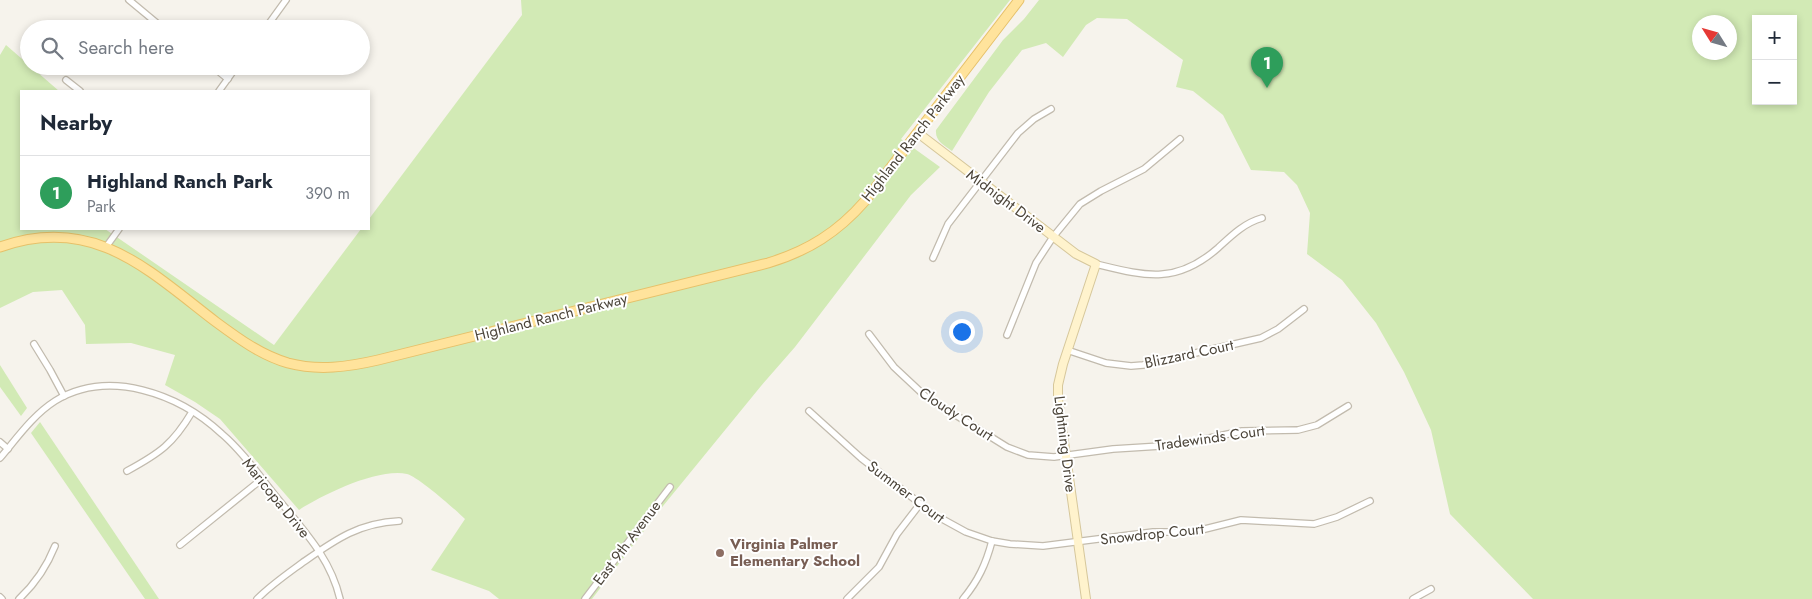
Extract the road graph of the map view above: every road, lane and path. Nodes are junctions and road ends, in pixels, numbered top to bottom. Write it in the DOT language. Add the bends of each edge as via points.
graph roads {
  1 [pos="129,0"];
  2 [pos="286,0"];
  3 [pos="1019,0"];
  4 [pos="153,20"];
  5 [pos="272,20"];
  6 [pos="223,75"];
  7 [pos="231,75"];
  8 [pos="228,79"];
  9 [pos="66,80"];
  10 [pos="79,90"];
  11 [pos="220,90"];
  12 [pos="1051,109"];
  13 [pos="918,133"];
  14 [pos="1180,139"];
  15 [pos="980,181"];
  16 [pos="1262,218"];
  17 [pos="118,230"];
  18 [pos="1053,237"];
  19 [pos="0,247"];
  20 [pos="106,247"];
  21 [pos="933,258"];
  22 [pos="1096,264"];
  23 [pos="1304,309"];
  24 [pos="869,334"];
  25 [pos="1007,336"];
  26 [pos="34,344"];
  27 [pos="1067,350"];
  28 [pos="64,396"];
  29 [pos="1348,406"];
  30 [pos="809,411"];
  31 [pos="192,412"];
  32 [pos="0,442"];
  33 [pos="8,449"];
  34 [pos="1066,456"];
  35 [pos="0,458"];
  36 [pos="127,471"];
  37 [pos="262,479"];
  38 [pos="670,487"];
  39 [pos="1370,501"];
  40 [pos="920,504"];
  41 [pos="399,521"];
  42 [pos="992,541"];
  43 [pos="1078,542"];
  44 [pos="180,545"];
  45 [pos="55,546"];
  46 [pos="319,551"];
  47 [pos="1431,589"];
  48 [pos="19,599"];
  49 [pos="257,599"];
  50 [pos="340,599"];
  51 [pos="585,599"];
  52 [pos="847,599"];
  53 [pos="962,599"];
  54 [pos="1086,599"];
  55 [pos="1413,599"];
  1 -- 4 [label="street"];
  2 -- 5 [label="street"];
  3 -- 13 [label="main road, Highland Ranch Parkway"];
  6 -- 8 [label="street"];
  7 -- 8 [label="street"];
  8 -- 11 [label="street"];
  9 -- 10 [label="street"];
  12 -- 15 [label="street" via="1018,133"];
  13 -- 15 [label="main road, Midnight Drive"];
  13 -- 20 [label="main road, Highland Ranch Parkway" via="848,220 826,237 793,255 351,366 310,367 268,356 239,339 136,262"];
  14 -- 18 [label="street" via="1134,176 1080,204"];
  15 -- 18 [label="main road, Midnight Drive"];
  15 -- 21 [label="street" via="948,224"];
  16 -- 22 [label="street" via="1240,228 1194,266 1172,273 1135,274"];
  17 -- 20 [label="street"];
  18 -- 22 [label="main road, Midnight Drive"];
  18 -- 25 [label="street" via="1036,263"];
  19 -- 20 [label="main road, Highland Ranch Parkway" via="48,237 74,238"];
  22 -- 27 [label="main road, Lightning Drive"];
  23 -- 27 [label="street, Blizzard Court" via="1261,338 1143,365 1106,363"];
  24 -- 34 [label="street, Cloudy Court" via="894,368 942,408 1018,452 1041,457"];
  26 -- 28 [label="street"];
  27 -- 34 [label="main road, Lightning Drive" via="1058,392"];
  28 -- 31 [label="street, Maricopa Drive" via="88,388 126,386 162,397"];
  28 -- 33 [label="street, Maricopa Drive" via="34,418"];
  29 -- 34 [label="street, Tradewinds Court" via="1307,428 1242,431 1177,445"];
  30 -- 40 [label="street, Summer Court" via="860,458"];
  31 -- 36 [label="street" via="166,447"];
  31 -- 37 [label="street, Maricopa Drive" via="222,433"];
  32 -- 33 [label="street"];
  33 -- 35 [label="street, Maricopa Drive"];
  34 -- 43 [label="main road, Lightning Drive"];
  37 -- 44 [label="street"];
  37 -- 46 [label="street, Maricopa Drive"];
  38 -- 51 [label="street, East 9th Avenue"];
  39 -- 43 [label="street, Snowdrop Court" via="1314,524 1241,520 1193,532 1153,532"];
  40 -- 42 [label="street, Summer Court" via="950,524"];
  40 -- 52 [label="street" via="897,534 879,567"];
  41 -- 46 [label="street" via="360,528"];
  42 -- 43 [label="street, Summer Court" via="1043,546"];
  42 -- 53 [label="street" via="983,570"];
  43 -- 54 [label="main road, Lightning Drive"];
  45 -- 48 [label="street" via="36,580"];
  46 -- 49 [label="street"];
  46 -- 50 [label="street, Maricopa Drive" via="332,572"];
  47 -- 55 [label="street"];
}
